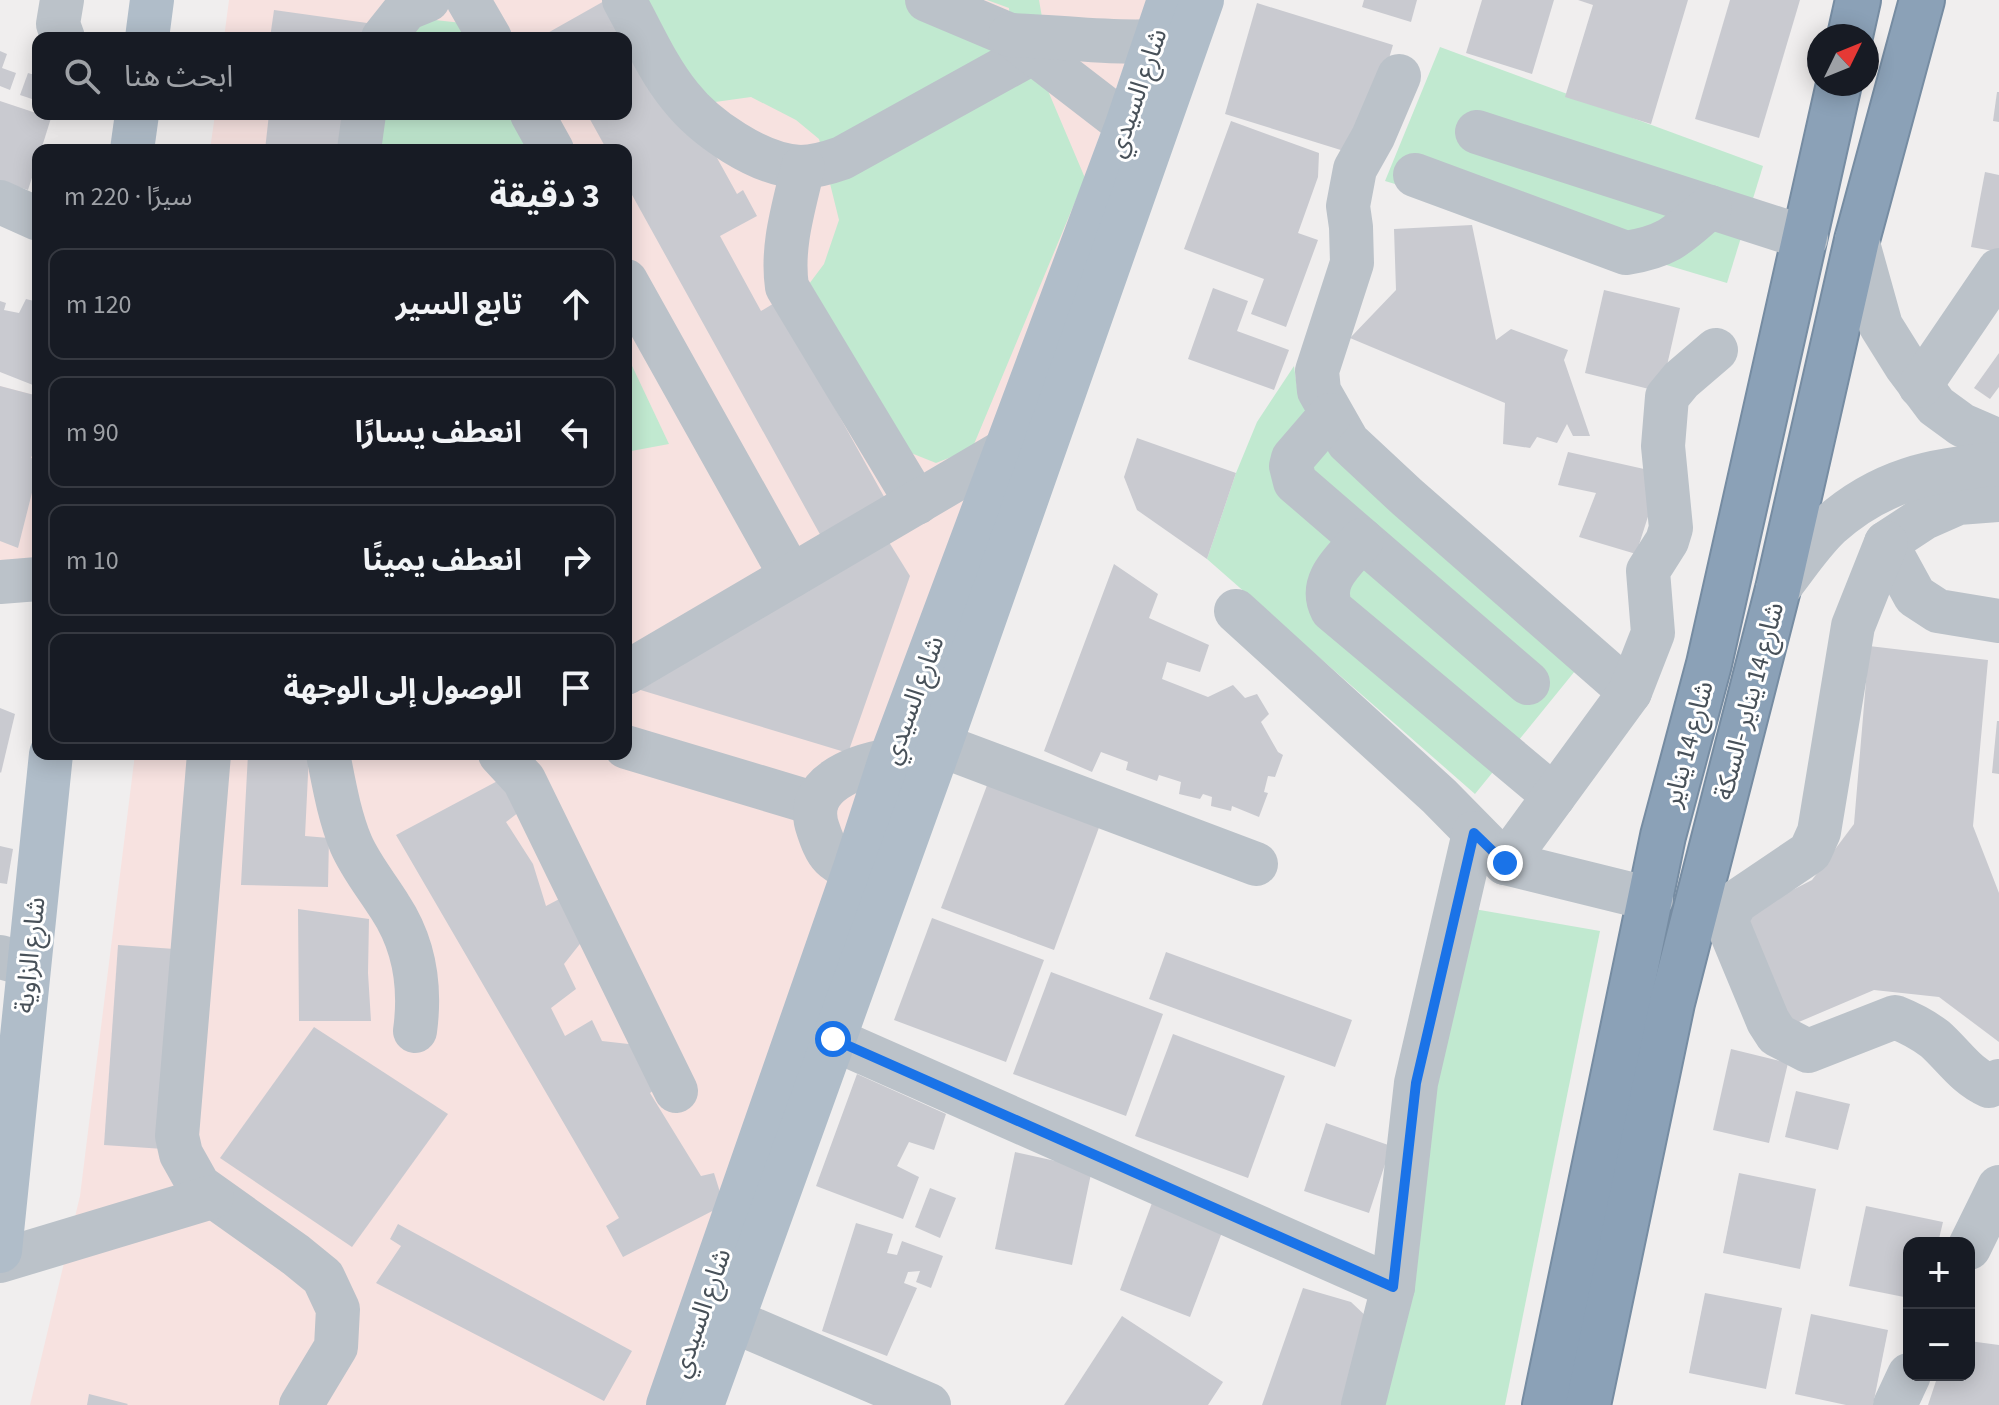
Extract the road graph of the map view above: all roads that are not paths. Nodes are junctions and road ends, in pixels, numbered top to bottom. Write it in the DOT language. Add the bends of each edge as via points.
graph roads {
  1 [pos="62,0"];
  2 [pos="152,0"];
  3 [pos="428,0"];
  4 [pos="468,0"];
  5 [pos="624,0"];
  6 [pos="927,0"];
  7 [pos="1169,0"];
  8 [pos="1202,0"];
  9 [pos="1835,0"];
  10 [pos="1858,0"];
  11 [pos="1922,0"];
  12 [pos="1838,24"];
  13 [pos="1853,24"];
  14 [pos="1042,31"];
  15 [pos="61,32"];
  16 [pos="148,32"];
  17 [pos="388,32"];
  18 [pos="487,32"];
  19 [pos="1155,41"];
  20 [pos="1399,76"];
  21 [pos="1836,96"];
  22 [pos="136,120"];
  23 [pos="363,120"];
  24 [pos="535,120"];
  25 [pos="1127,125"];
  26 [pos="1477,132"];
  27 [pos="133,144"];
  28 [pos="360,144"];
  29 [pos="549,144"];
  30 [pos="803,167"];
  31 [pos="1415,175"];
  32 [pos="0,202"];
  33 [pos="1710,207"];
  34 [pos="32,216"];
  35 [pos="1806,238"];
  36 [pos="1857,240"];
  37 [pos="1999,270"];
  38 [pos="632,292"];
  39 [pos="1716,350"];
  40 [pos="1920,386"];
  41 [pos="1330,415"];
  42 [pos="1999,441"];
  43 [pos="1006,450"];
  44 [pos="1999,464"];
  45 [pos="1999,500"];
  46 [pos="917,503"];
  47 [pos="1362,540"];
  48 [pos="1886,543"];
  49 [pos="791,576"];
  50 [pos="32,579"];
  51 [pos="0,582"];
  52 [pos="1778,589"];
  53 [pos="1236,611"];
  54 [pos="1999,621"];
  55 [pos="632,669"];
  56 [pos="1528,683"];
  57 [pos="1630,692"];
  58 [pos="940,745"];
  59 [pos="632,749"];
  60 [pos="50,760"];
  61 [pos="208,760"];
  62 [pos="329,760"];
  63 [pos="506,760"];
  64 [pos="890,760"];
  65 [pos="1554,796"];
  66 [pos="816,804"];
  67 [pos="1474,833"];
  68 [pos="1505,863"];
  69 [pos="1256,864"];
  70 [pos="854,871"];
  71 [pos="1651,899"];
  72 [pos="14,961"];
  73 [pos="415,1031"];
  74 [pos="833,1039"];
  75 [pos="1999,1081"];
  76 [pos="676,1091"];
  77 [pos="1999,1187"];
  78 [pos="212,1197"];
  79 [pos="1974,1237"];
  80 [pos="0,1251"];
  81 [pos="0,1261"];
  82 [pos="1393,1287"];
  83 [pos="731,1320"];
  84 [pos="1906,1381"];
  85 [pos="695,1404"];
  86 [pos="301,1405"];
  87 [pos="929,1405"];
  88 [pos="1363,1405"];
  89 [pos="1545,1405"];
  90 [pos="1588,1405"];
  91 [pos="1895,1405"];
  1 -- 15 [label="street"];
  2 -- 16 [label="main road"];
  3 -- 17 [label="street" via="406,9"];
  4 -- 18 [label="street"];
  5 -- 30 [label="street" via="667,79 695,112 762,157"];
  6 -- 14 [label="street"];
  7 -- 19 [label="main road, شارع السيدي"];
  8 -- 58 [label="main road, شارع السيدي"];
  9 -- 12 [label="highway"];
  10 -- 13 [label="highway"];
  11 -- 36 [label="highway, شارع 14 يناير -السكة"];
  14 -- 19 [label="street" via="1122,43"];
  14 -- 25 [label="street"];
  14 -- 30 [label="street" via="842,158"];
  19 -- 25 [label="main road, شارع السيدي"];
  20 -- 41 [label="street" via="1355,169 1348,206 1352,263 1317,371"];
  21 -- 35 [label="highway, شارع 14 يناير"];
  22 -- 27 [label="main road"];
  23 -- 28 [label="street"];
  24 -- 29 [label="street"];
  25 -- 43 [label="main road, شارع السيدي"];
  26 -- 33 [label="street"];
  30 -- 46 [label="street" via="786,247 787,287"];
  31 -- 33 [label="street" via="1626,253 1675,238"];
  32 -- 34 [label="street"];
  33 -- 35 [label="street"];
  35 -- 71 [label="highway, شارع 14 يناير"];
  36 -- 40 [label="street" via="1881,326"];
  36 -- 52 [label="highway, شارع 14 يناير -السكة"];
  37 -- 40 [label="street"];
  38 -- 49 [label="street"];
  39 -- 57 [label="street" via="1667,397 1663,446 1671,528 1648,571 1653,633"];
  40 -- 42 [label="street" via="1962,425"];
  41 -- 47 [label="street" via="1293,458 1292,474"];
  41 -- 57 [label="street" via="1348,442 1407,497"];
  43 -- 46 [label="street"];
  43 -- 64 [label="main road, شارع السيدي"];
  44 -- 52 [label="street" via="1918,474 1865,499 1828,527"];
  45 -- 48 [label="street" via="1958,503"];
  46 -- 49 [label="street"];
  47 -- 56 [label="street"];
  47 -- 65 [label="street" via="1328,581 1332,610"];
  48 -- 54 [label="street" via="1915,596 1938,611"];
  48 -- 75 [label="street" via="1853,626 1819,832 1810,852 1736,902 1729,927 1777,1035 1808,1051 1895,1017 1936,1040 1975,1080 1989,1086"];
  49 -- 55 [label="street"];
  50 -- 51 [label="street"];
  52 -- 90 [label="highway, شارع 14 يناير -السكة" via="1672,1003"];
  53 -- 67 [label="street"];
  57 -- 65 [label="street"];
  58 -- 69 [label="street"];
  58 -- 74 [label="main road, شارع السيدي"];
  59 -- 66 [label="street"];
  60 -- 72 [label="main road, شارع الزاوية"];
  61 -- 78 [label="street" via="177,1136 189,1172"];
  62 -- 73 [label="street" via="352,845 410,949 418,987"];
  63 -- 76 [label="street" via="524,780"];
  64 -- 66 [label="street" via="841,775"];
  64 -- 70 [label="main road, شارع السيدي"];
  65 -- 68 [label="street"];
  66 -- 70 [label="street" via="815,822 826,848"];
  67 -- 68 [label="street"];
  67 -- 82 [label="street" via="1416,1083"];
  68 -- 71 [label="street"];
  70 -- 85 [label="main road, شارع السيدي"];
  71 -- 89 [label="highway, شارع 14 يناير"];
  72 -- 80 [label="main road, شارع الزاوية"];
  74 -- 82 [label="street"];
  74 -- 83 [label="main road, شارع السيدي"];
  77 -- 79 [label="street"];
  78 -- 81 [label="street"];
  78 -- 86 [label="street" via="323,1277 338,1309 336,1347"];
  82 -- 88 [label="street"];
  83 -- 85 [label="main road, شارع السيدي"];
  83 -- 87 [label="street"];
  84 -- 91 [label="street"];
}
